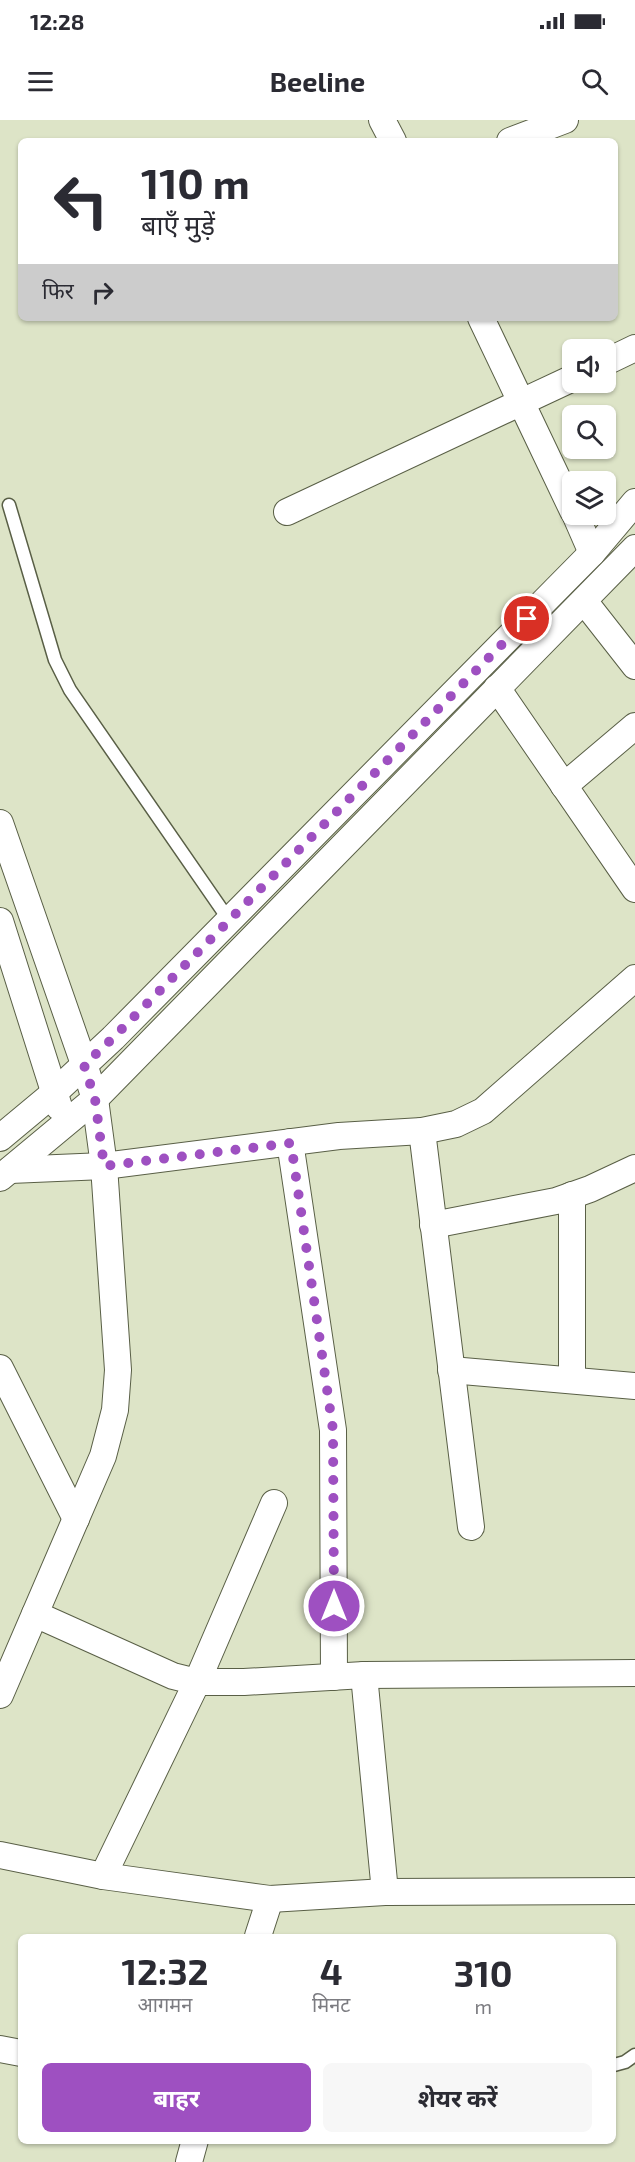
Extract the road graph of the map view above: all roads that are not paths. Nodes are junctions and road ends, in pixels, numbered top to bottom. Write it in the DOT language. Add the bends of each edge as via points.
graph roads {
  1 [pos="382,120"];
  2 [pos="565,120"];
  3 [pos="391,138"];
  4 [pos="518,138"];
  5 [pos="482,321"];
  6 [pos="635,348"];
  7 [pos="616,357"];
  8 [pos="562,383"];
  9 [pos="522,402"];
  10 [pos="562,487"];
  11 [pos="635,502"];
  12 [pos="9,505"];
  13 [pos="286,512"];
  14 [pos="579,525"];
  15 [pos="635,548"];
  16 [pos="592,553"];
  17 [pos="584,601"];
  18 [pos="635,666"];
  19 [pos="497,688"];
  20 [pos="635,726"];
  21 [pos="564,786"];
  22 [pos="0,823"];
  23 [pos="635,889"];
  24 [pos="229,920"];
  25 [pos="0,921"];
  26 [pos="635,978"];
  27 [pos="84,1065"];
  28 [pos="54,1093"];
  29 [pos="95,1099"];
  30 [pos="66,1124"];
  31 [pos="422,1131"];
  32 [pos="0,1138"];
  33 [pos="291,1143"];
  34 [pos="104,1166"];
  35 [pos="635,1168"];
  36 [pos="5,1174"];
  37 [pos="572,1196"];
  38 [pos="433,1225"];
  39 [pos="0,1368"];
  40 [pos="451,1370"];
  41 [pos="572,1380"];
  42 [pos="635,1386"];
  43 [pos="274,1503"];
  44 [pos="76,1519"];
  45 [pos="471,1527"];
  46 [pos="35,1614"];
  47 [pos="635,1673"];
  48 [pos="364,1675"];
  49 [pos="334,1677"];
  50 [pos="198,1682"];
  51 [pos="0,1695"];
  52 [pos="0,1855"];
  53 [pos="103,1875"];
  54 [pos="635,1891"];
  55 [pos="385,1892"];
  56 [pos="270,1899"];
  57 [pos="259,1934"];
  58 [pos="0,2049"];
  59 [pos="18,2052"];
  60 [pos="635,2055"];
  61 [pos="616,2064"];
  62 [pos="194,2144"];
  63 [pos="189,2162"];
  1 -- 3 [label="street"];
  2 -- 4 [label="street"];
  5 -- 9 [label="street"];
  6 -- 7 [label="street"];
  8 -- 9 [label="street"];
  9 -- 10 [label="street"];
  9 -- 13 [label="street"];
  11 -- 16 [label="street"];
  12 -- 24 [label="lane" via="55,660 70,690"];
  14 -- 16 [label="street"];
  15 -- 17 [label="street"];
  16 -- 24 [label="street"];
  17 -- 18 [label="street"];
  17 -- 19 [label="street"];
  19 -- 21 [label="street"];
  19 -- 29 [label="street"];
  20 -- 21 [label="street"];
  21 -- 23 [label="street"];
  22 -- 27 [label="street"];
  24 -- 27 [label="street"];
  25 -- 28 [label="street"];
  26 -- 31 [label="street" via="483,1110 456,1124"];
  27 -- 28 [label="street"];
  27 -- 29 [label="street"];
  28 -- 30 [label="street"];
  28 -- 32 [label="street"];
  29 -- 30 [label="street"];
  29 -- 34 [label="street"];
  30 -- 36 [label="street"];
  31 -- 33 [label="street"];
  31 -- 38 [label="street"];
  33 -- 34 [label="street"];
  33 -- 49 [label="street" via="333,1430"];
  34 -- 36 [label="street"];
  34 -- 44 [label="street" via="118,1370 116,1410 103,1456"];
  35 -- 37 [label="street"];
  37 -- 38 [label="street"];
  37 -- 41 [label="street"];
  38 -- 40 [label="street"];
  39 -- 44 [label="street"];
  40 -- 41 [label="street"];
  40 -- 45 [label="street"];
  41 -- 42 [label="street"];
  43 -- 50 [label="street"];
  44 -- 46 [label="street"];
  46 -- 50 [label="street" via="173,1676"];
  46 -- 51 [label="street"];
  47 -- 48 [label="street"];
  48 -- 49 [label="street"];
  48 -- 55 [label="street"];
  49 -- 50 [label="street"];
  50 -- 53 [label="street"];
  52 -- 53 [label="street"];
  53 -- 56 [label="street"];
  54 -- 55 [label="street"];
  55 -- 56 [label="street"];
  56 -- 57 [label="street"];
  58 -- 59 [label="street"];
  60 -- 61 [label="lane"];
  62 -- 63 [label="street"];
}
